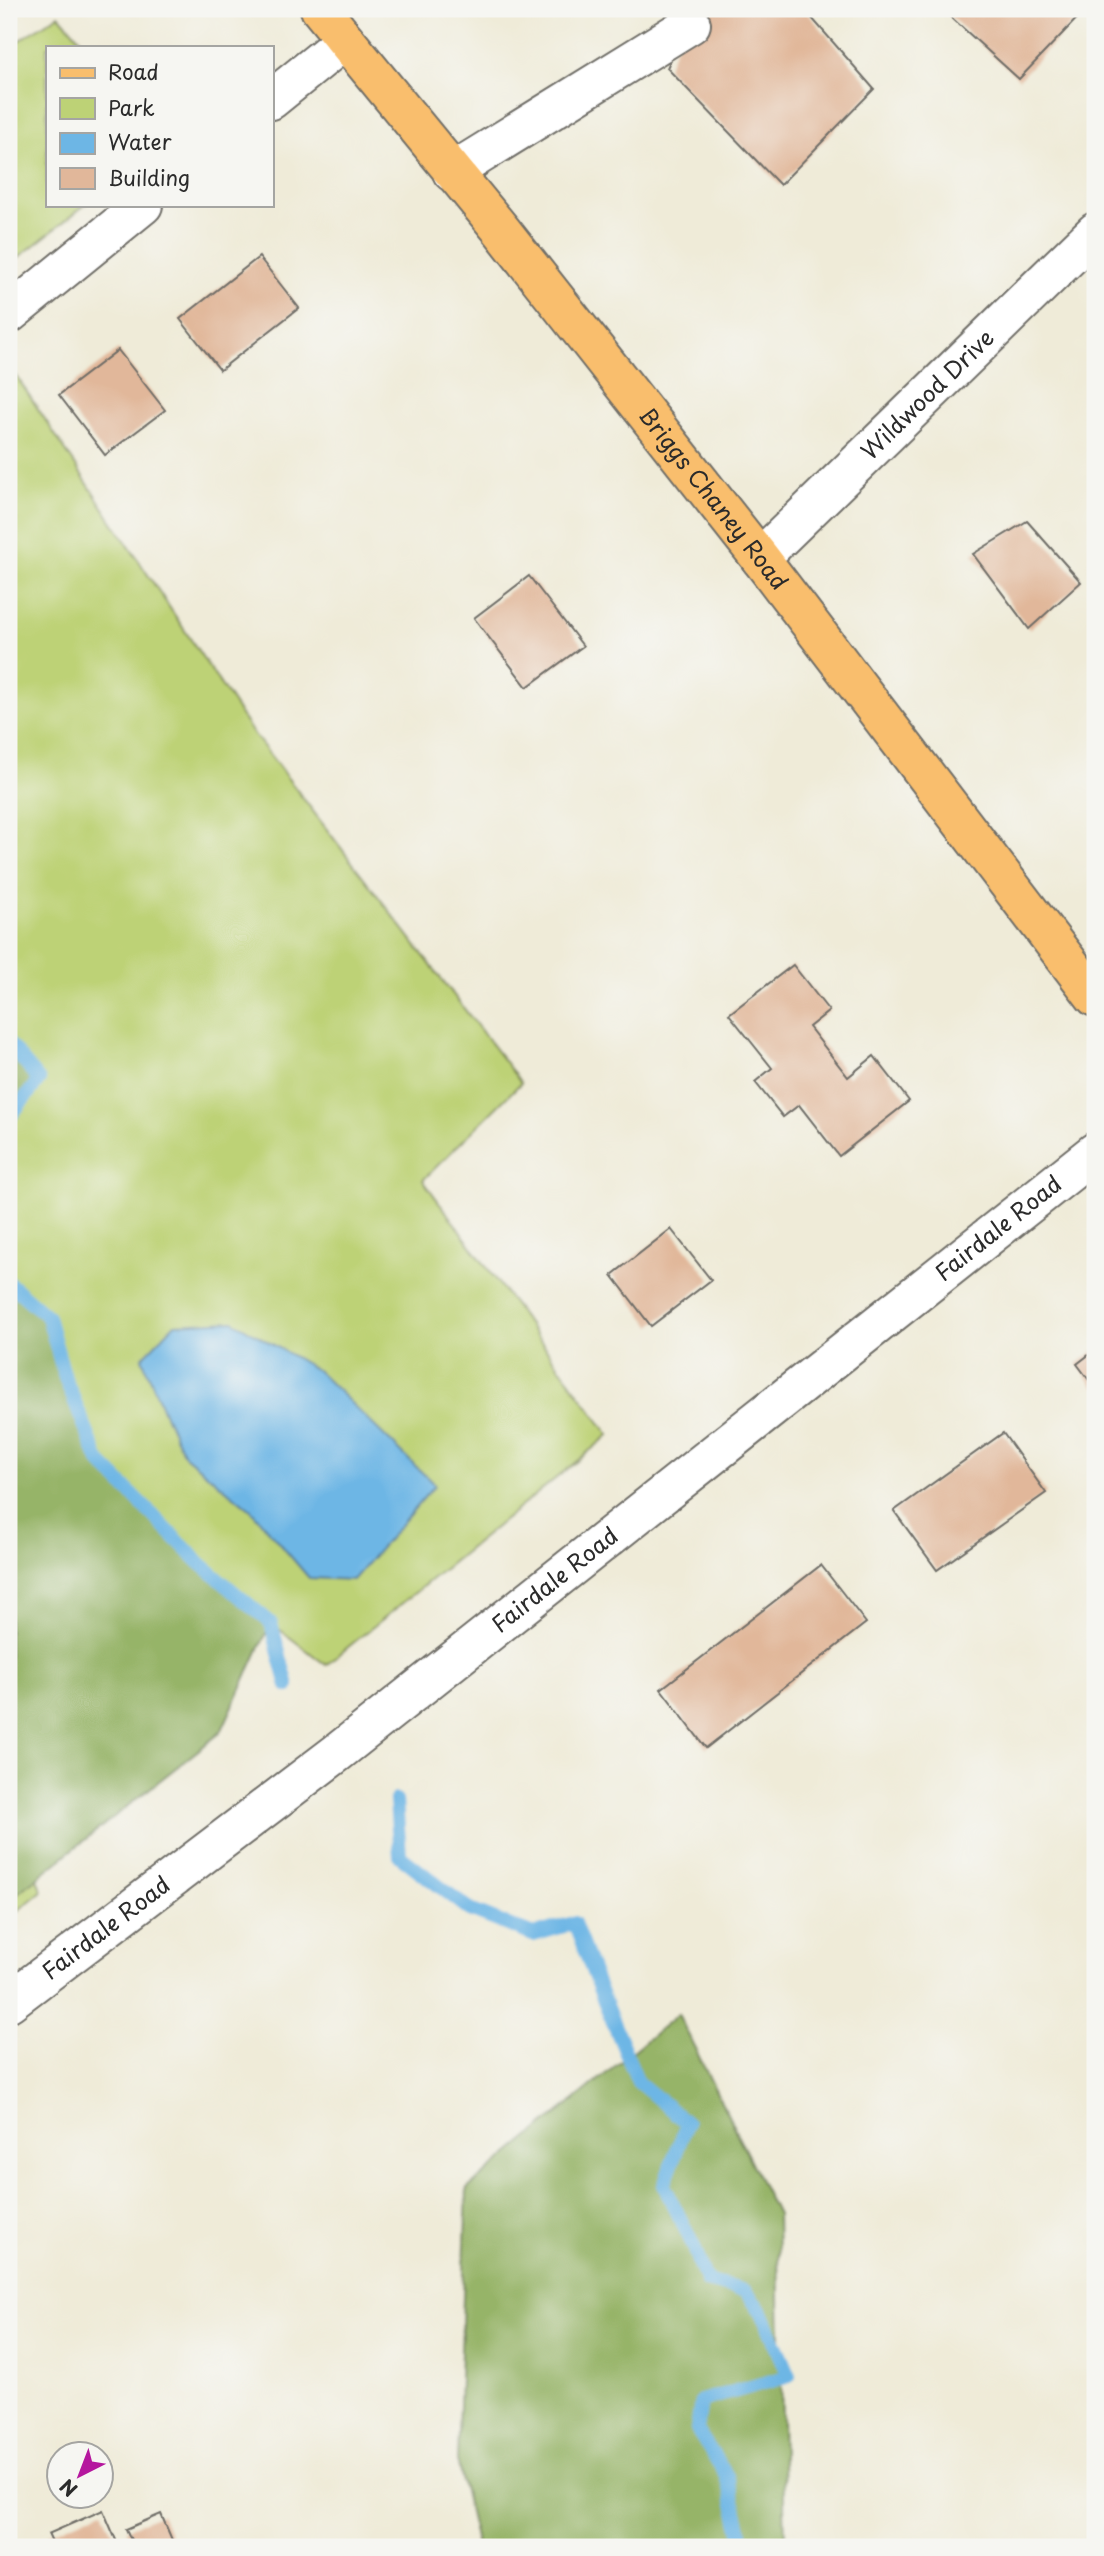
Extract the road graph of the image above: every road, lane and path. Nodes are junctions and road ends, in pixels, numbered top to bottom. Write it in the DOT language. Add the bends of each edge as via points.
graph roads {
  1 [pos="320,9"];
  2 [pos="691,24"];
  3 [pos="345,40"];
  4 [pos="273,98"];
  5 [pos="452,172"];
  6 [pos="142,206"];
  7 [pos="1095,232"];
  8 [pos="9,314"];
  9 [pos="760,558"];
  10 [pos="1095,997"];
  11 [pos="1095,1152"];
  12 [pos="9,2002"];
  1 -- 3 [label="main road, Briggs Chaney Road"];
  2 -- 5 [label="street"];
  3 -- 4 [label="street"];
  3 -- 5 [label="main road, Briggs Chaney Road"];
  5 -- 9 [label="main road, Briggs Chaney Road"];
  6 -- 8 [label="street"];
  7 -- 9 [label="street, Wildwood Drive"];
  9 -- 10 [label="main road, Briggs Chaney Road"];
  11 -- 12 [label="street, Fairdale Road" via="337,1753"];
}
